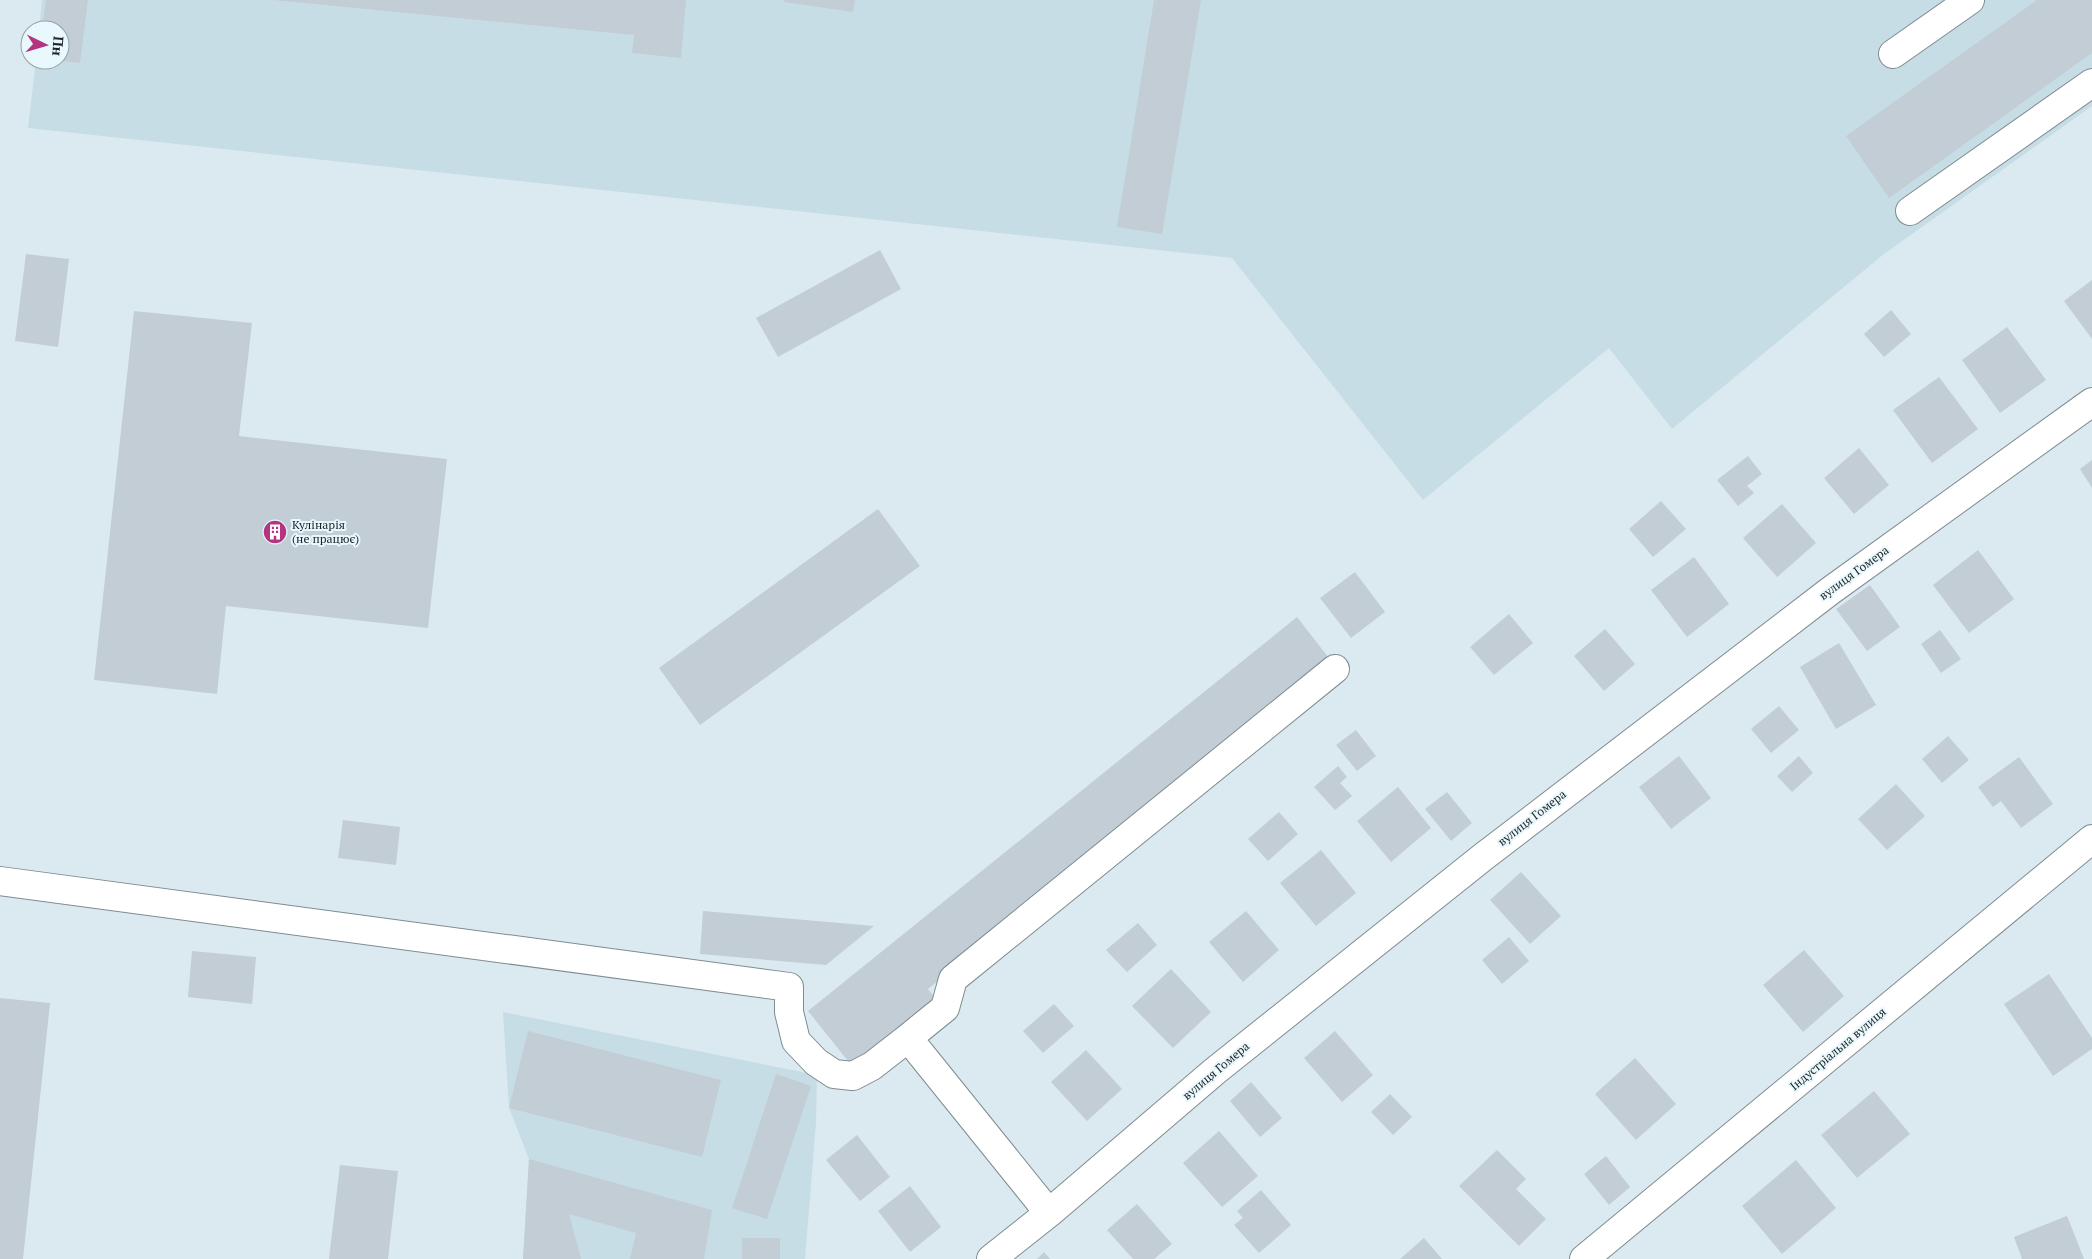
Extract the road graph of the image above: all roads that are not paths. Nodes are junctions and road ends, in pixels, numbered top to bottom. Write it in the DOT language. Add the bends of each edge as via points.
graph roads {
  1 [pos="1970,0"];
  2 [pos="1893,54"];
  3 [pos="2092,84"];
  4 [pos="1910,211"];
  5 [pos="2092,402"];
  6 [pos="1335,669"];
  7 [pos="2092,839"];
  8 [pos="0,881"];
  9 [pos="908,1038"];
  10 [pos="1049,1213"];
  11 [pos="991,1259"];
  12 [pos="1584,1259"];
  1 -- 2 [label="street"];
  3 -- 4 [label="street"];
  5 -- 10 [label="street, вулиця Гомера" via="1830,591 1498,845 1215,1071"];
  6 -- 9 [label="street" via="953,979 946,1008"];
  7 -- 12 [label="street, Індустріальна вулиця"];
  8 -- 9 [label="street" via="789,987 788,1012 796,1041 816,1062 834,1074 853,1076 872,1066"];
  9 -- 10 [label="street"];
  10 -- 11 [label="street, вулиця Гомера"];
}
